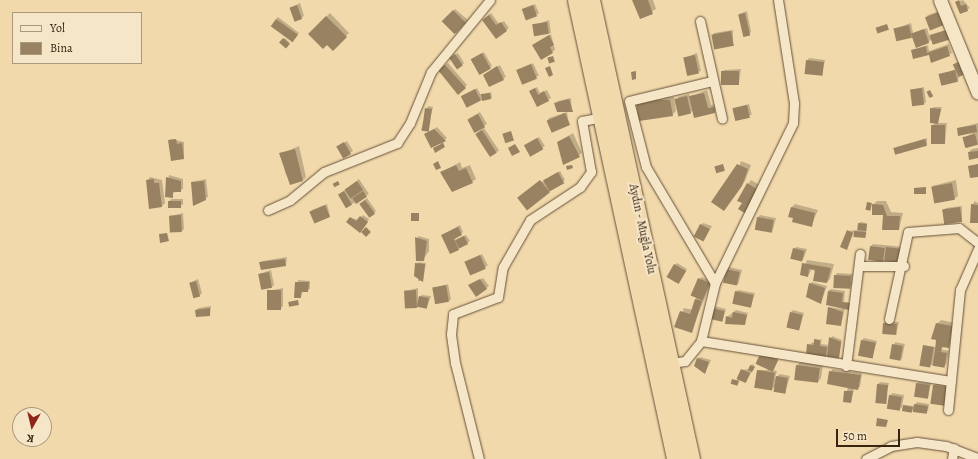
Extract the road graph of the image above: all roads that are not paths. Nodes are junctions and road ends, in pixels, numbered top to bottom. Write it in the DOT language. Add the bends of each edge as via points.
graph roads {
  1 [pos="490,0"];
  2 [pos="576,0"];
  3 [pos="591,0"];
  4 [pos="778,0"];
  5 [pos="940,0"];
  6 [pos="700,21"];
  7 [pos="712,81"];
  8 [pos="978,93"];
  9 [pos="602,117"];
  10 [pos="722,119"];
  11 [pos="268,210"];
  12 [pos="978,243"];
  13 [pos="978,249"];
  14 [pos="860,254"];
  15 [pos="859,266"];
  16 [pos="904,266"];
  17 [pos="715,282"];
  18 [pos="890,319"];
  19 [pos="701,341"];
  20 [pos="671,363"];
  21 [pos="846,366"];
  22 [pos="951,381"];
  23 [pos="948,410"];
  24 [pos="954,448"];
  25 [pos="978,458"];
  26 [pos="479,459"];
  27 [pos="675,459"];
  28 [pos="691,459"];
  29 [pos="866,459"];
  30 [pos="952,459"];
  1 -- 11 [label="street" via="431,72 410,123 397,143 324,172 290,200"];
  2 -- 9 [label="highway, Aydın - Muğla Yolu"];
  3 -- 20 [label="highway, Aydın - Muğla Yolu"];
  4 -- 17 [label="street" via="794,103 793,123"];
  5 -- 8 [label="street"];
  6 -- 7 [label="street"];
  7 -- 10 [label="street"];
  7 -- 17 [label="street" via="629,101 646,167"];
  9 -- 26 [label="street" via="582,121 591,172 580,187 530,220 503,267 498,297 453,314 451,334 454,363"];
  9 -- 27 [label="highway, Aydın - Muğla Yolu"];
  12 -- 16 [label="street" via="959,228 908,232"];
  13 -- 22 [label="street" via="960,290"];
  14 -- 15 [label="street"];
  15 -- 16 [label="street"];
  15 -- 21 [label="street"];
  16 -- 18 [label="street"];
  17 -- 19 [label="street"];
  19 -- 20 [label="street" via="685,361"];
  19 -- 21 [label="street"];
  20 -- 28 [label="highway, Aydın - Muğla Yolu"];
  21 -- 22 [label="street"];
  22 -- 23 [label="street"];
  24 -- 25 [label="street"];
  24 -- 29 [label="street" via="933,443 904,444 878,451"];
  24 -- 30 [label="street"];
}
